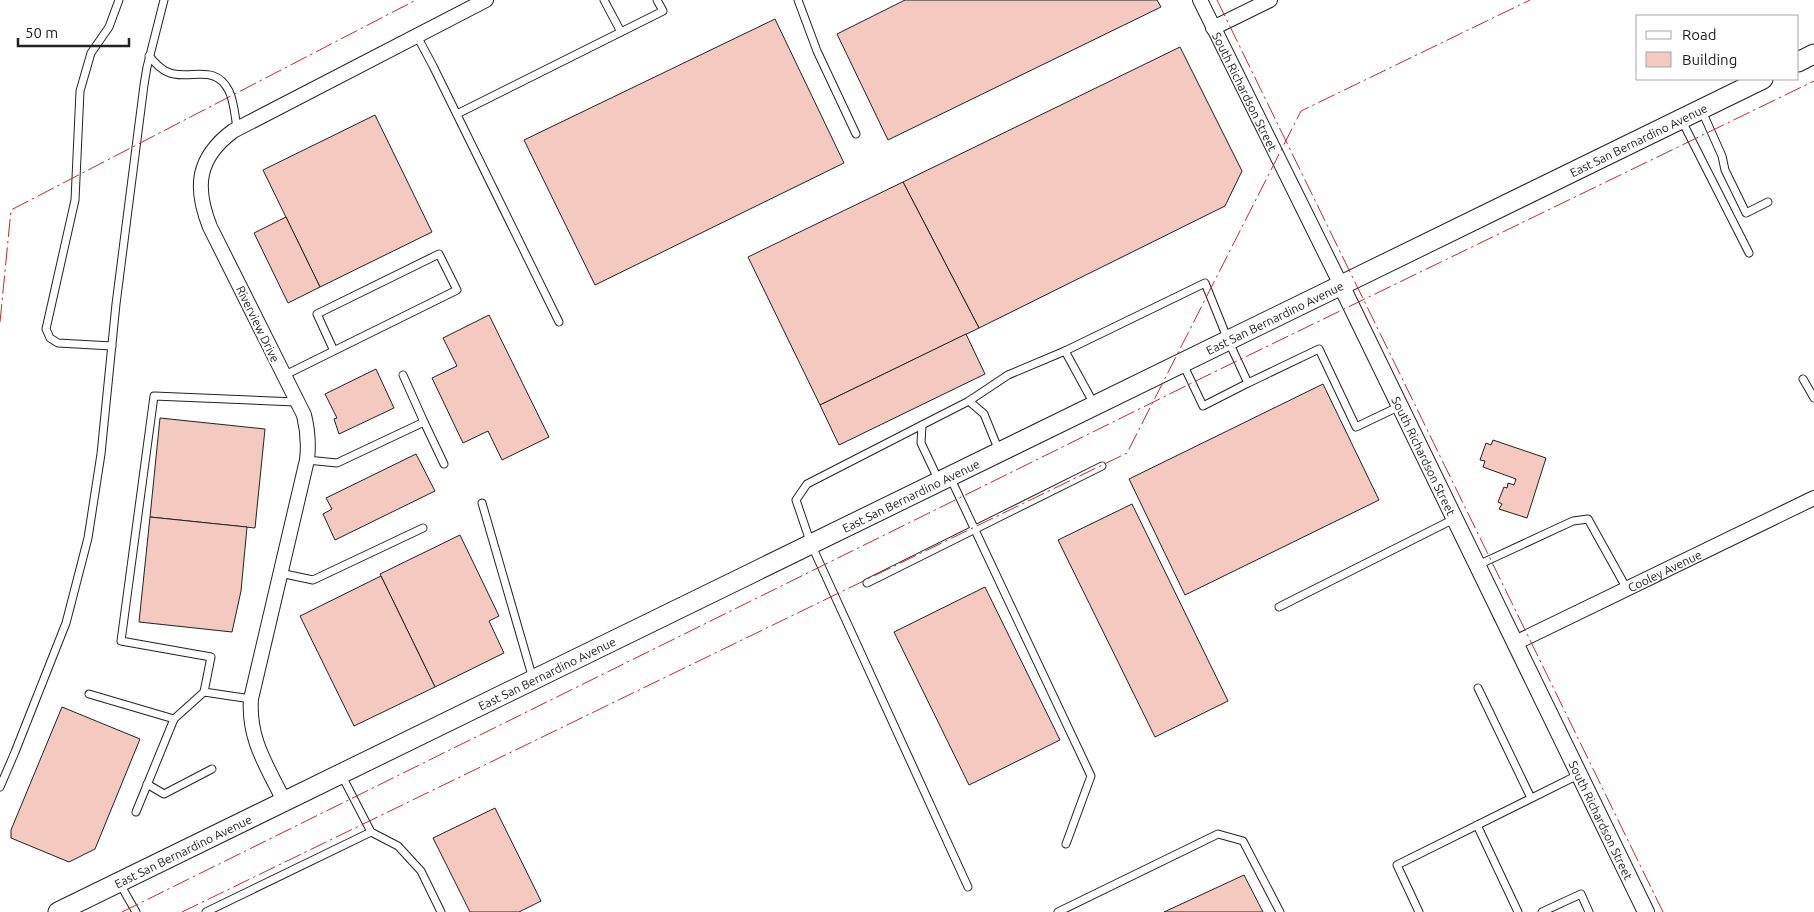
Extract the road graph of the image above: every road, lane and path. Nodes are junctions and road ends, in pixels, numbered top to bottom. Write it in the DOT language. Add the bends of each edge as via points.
graph roads {
  1 [pos="119,0"];
  2 [pos="164,0"];
  3 [pos="486,0"];
  4 [pos="604,0"];
  5 [pos="657,0"];
  6 [pos="798,0"];
  7 [pos="1200,0"];
  8 [pos="1270,0"];
  9 [pos="1213,28"];
  10 [pos="621,32"];
  11 [pos="417,36"];
  12 [pos="1814,54"];
  13 [pos="149,56"];
  14 [pos="1799,62"];
  15 [pos="1761,80"];
  16 [pos="1701,109"];
  17 [pos="456,114"];
  18 [pos="1681,119"];
  19 [pos="237,128"];
  20 [pos="856,134"];
  21 [pos="1768,202"];
  22 [pos="1749,253"];
  23 [pos="1341,285"];
  24 [pos="559,322"];
  25 [pos="1228,340"];
  26 [pos="112,346"];
  27 [pos="334,351"];
  28 [pos="1065,351"];
  29 [pos="1182,363"];
  30 [pos="403,375"];
  31 [pos="283,376"];
  32 [pos="1803,380"];
  33 [pos="1248,383"];
  34 [pos="1814,398"];
  35 [pos="969,401"];
  36 [pos="296,402"];
  37 [pos="1094,406"];
  38 [pos="1400,406"];
  39 [pos="424,422"];
  40 [pos="922,425"];
  41 [pos="1000,452"];
  42 [pos="307,460"];
  43 [pos="444,464"];
  44 [pos="1102,466"];
  45 [pos="944,479"];
  46 [pos="1814,498"];
  47 [pos="482,503"];
  48 [pos="1454,519"];
  49 [pos="423,528"];
  50 [pos="975,530"];
  51 [pos="811,544"];
  52 [pos="1477,566"];
  53 [pos="280,573"];
  54 [pos="867,582"];
  55 [pos="1627,589"];
  56 [pos="1279,607"];
  57 [pos="1514,643"];
  58 [pos="533,680"];
  59 [pos="1478,688"];
  60 [pos="204,692"];
  61 [pos="89,694"];
  62 [pos="251,699"];
  63 [pos="174,719"];
  64 [pos="212,769"];
  65 [pos="341,773"];
  66 [pos="1579,775"];
  67 [pos="147,784"];
  68 [pos="0,786"];
  69 [pos="1531,798"];
  70 [pos="284,801"];
  71 [pos="136,812"];
  72 [pos="1477,825"];
  73 [pos="371,832"];
  74 [pos="1066,844"];
  75 [pos="119,882"];
  76 [pos="968,887"];
  77 [pos="58,912"];
  78 [pos="136,912"];
  79 [pos="206,912"];
  80 [pos="441,912"];
  81 [pos="1058,912"];
  82 [pos="1280,912"];
  83 [pos="1420,912"];
  84 [pos="1518,912"];
  85 [pos="1542,912"];
  86 [pos="1589,912"];
  87 [pos="1646,912"];
  1 -- 26 [label="lane" via="109,27 91,53 80,90 75,200 46,329 50,338 58,343"];
  2 -- 13 [label="lane"];
  3 -- 11 [label="street, Riverview Drive"];
  4 -- 10 [label="lane"];
  5 -- 10 [label="lane" via="664,11"];
  6 -- 20 [label="lane" via="817,51"];
  7 -- 9 [label="street, South Richardson Street"];
  8 -- 9 [label="street"];
  9 -- 23 [label="street, South Richardson Street"];
  10 -- 17 [label="lane"];
  11 -- 17 [label="lane"];
  11 -- 19 [label="street, Riverview Drive"];
  12 -- 14 [label="main road"];
  13 -- 19 [label="lane" via="174,75 204,73 223,83 230,95"];
  13 -- 26 [label="lane"];
  15 -- 16 [label="main road, East San Bernardino Avenue"];
  16 -- 18 [label="main road, East San Bernardino Avenue"];
  16 -- 21 [label="lane" via="1746,213"];
  17 -- 24 [label="lane"];
  18 -- 22 [label="lane"];
  18 -- 23 [label="main road, East San Bernardino Avenue"];
  19 -- 31 [label="street, Riverview Drive" via="220,140 212,151 202,175 201,202 210,227"];
  23 -- 25 [label="main road, East San Bernardino Avenue"];
  23 -- 38 [label="street, South Richardson Street"];
  25 -- 28 [label="lane" via="1205,283"];
  25 -- 29 [label="main road, East San Bernardino Avenue"];
  25 -- 33 [label="lane"];
  26 -- 68 [label="lane" via="88,538 72,606"];
  27 -- 27 [label="lane" via="457,290 439,254 317,314"];
  27 -- 31 [label="lane"];
  28 -- 35 [label="lane" via="1008,375"];
  28 -- 37 [label="lane"];
  29 -- 33 [label="lane" via="1203,406"];
  29 -- 37 [label="main road, East San Bernardino Avenue"];
  30 -- 39 [label="lane"];
  31 -- 36 [label="street, Riverview Drive"];
  32 -- 34 [label="lane"];
  33 -- 38 [label="lane" via="1318,349 1356,427"];
  35 -- 40 [label="lane"];
  35 -- 41 [label="lane" via="984,414"];
  36 -- 42 [label="street, Riverview Drive" via="308,430"];
  36 -- 60 [label="lane" via="154,396 121,641 211,657"];
  37 -- 41 [label="main road, East San Bernardino Avenue"];
  38 -- 48 [label="street, South Richardson Street"];
  39 -- 42 [label="lane" via="337,463"];
  39 -- 43 [label="lane"];
  40 -- 45 [label="lane" via="921,443"];
  40 -- 51 [label="lane" via="807,484 796,500"];
  41 -- 45 [label="main road, East San Bernardino Avenue"];
  42 -- 53 [label="street, Riverview Drive"];
  44 -- 50 [label="lane"];
  45 -- 50 [label="lane"];
  45 -- 51 [label="main road, East San Bernardino Avenue"];
  46 -- 55 [label="street, Cooley Avenue"];
  47 -- 58 [label="lane"];
  48 -- 52 [label="street, South Richardson Street"];
  48 -- 56 [label="lane"];
  49 -- 53 [label="lane" via="313,580"];
  50 -- 54 [label="lane"];
  50 -- 74 [label="lane" via="1091,776"];
  51 -- 58 [label="main road, East San Bernardino Avenue"];
  51 -- 76 [label="lane"];
  52 -- 55 [label="lane" via="1573,522 1588,519"];
  52 -- 57 [label="street, South Richardson Street"];
  53 -- 62 [label="street, Riverview Drive"];
  55 -- 57 [label="street, Cooley Avenue"];
  57 -- 66 [label="street, South Richardson Street"];
  58 -- 65 [label="main road, East San Bernardino Avenue"];
  59 -- 69 [label="lane"];
  60 -- 62 [label="lane"];
  60 -- 63 [label="lane"];
  61 -- 63 [label="lane"];
  62 -- 70 [label="street, Riverview Drive" via="253,734"];
  63 -- 67 [label="lane"];
  64 -- 67 [label="lane" via="164,794"];
  65 -- 70 [label="main road, East San Bernardino Avenue"];
  65 -- 73 [label="lane"];
  66 -- 69 [label="lane"];
  66 -- 87 [label="street, South Richardson Street"];
  67 -- 71 [label="lane"];
  69 -- 72 [label="lane"];
  70 -- 75 [label="main road, East San Bernardino Avenue"];
  72 -- 83 [label="lane" via="1398,865"];
  72 -- 84 [label="lane"];
  73 -- 79 [label="lane"];
  73 -- 80 [label="lane" via="398,846 421,872"];
  75 -- 77 [label="main road, East San Bernardino Avenue"];
  75 -- 78 [label="lane"];
  81 -- 82 [label="lane" via="1218,834 1243,841"];
  85 -- 86 [label="lane" via="1581,894"];
}
